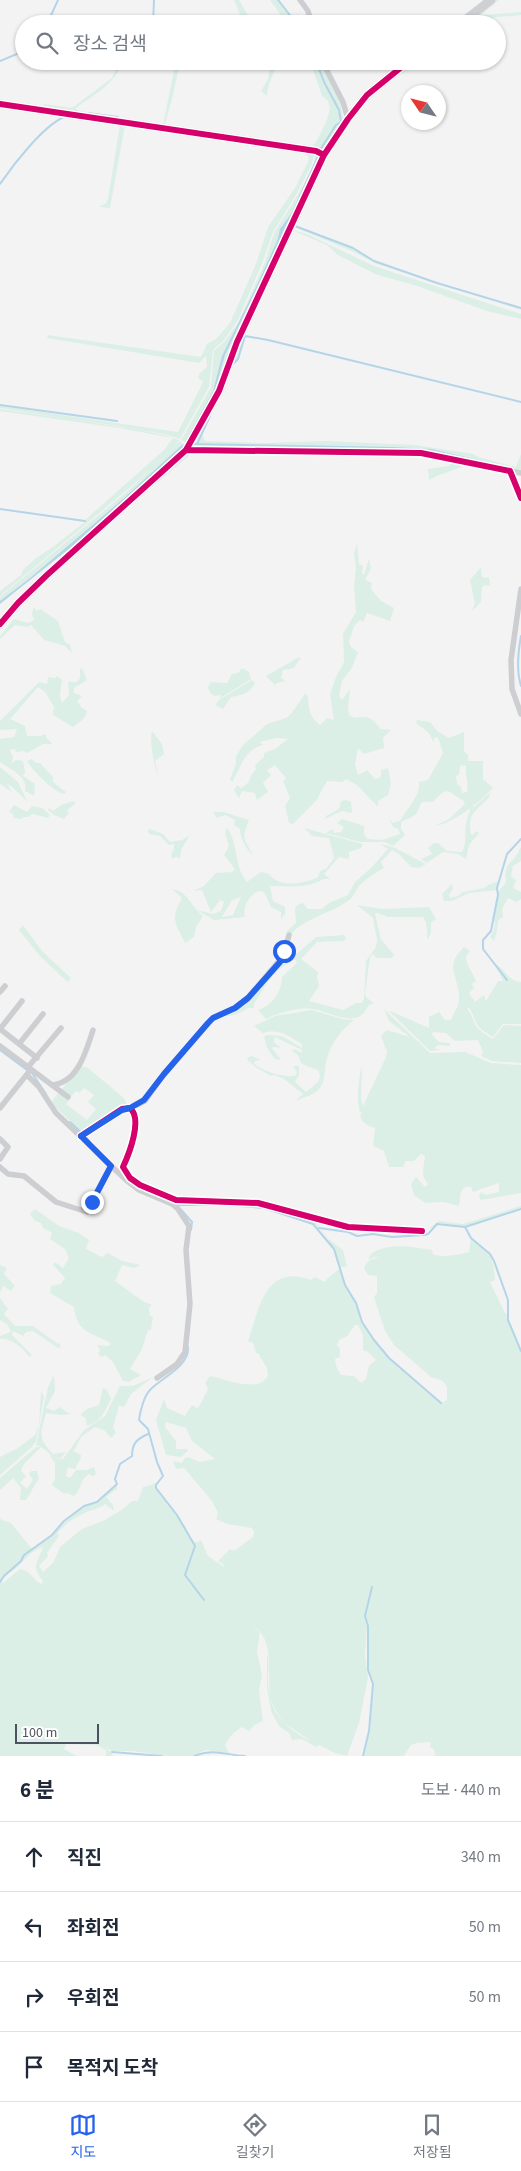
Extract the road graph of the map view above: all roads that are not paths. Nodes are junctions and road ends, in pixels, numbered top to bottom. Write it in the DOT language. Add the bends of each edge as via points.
graph roads {
  1 [pos="300,0"];
  2 [pos="491,0"];
  3 [pos="309,15"];
  4 [pos="472,15"];
  5 [pos="327,70"];
  6 [pos="398,70"];
  7 [pos="0,104"];
  8 [pos="348,119"];
  9 [pos="324,155"];
  10 [pos="186,450"];
  11 [pos="510,471"];
  12 [pos="521,473"];
  13 [pos="521,498"];
  14 [pos="521,589"];
  15 [pos="0,624"];
  16 [pos="521,714"];
  17 [pos="289,935"];
  18 [pos="5,986"];
  19 [pos="0,992"];
  20 [pos="22,1001"];
  21 [pos="42,1014"];
  22 [pos="61,1028"];
  23 [pos="0,1029"];
  24 [pos="93,1030"];
  25 [pos="19,1044"];
  26 [pos="0,1046"];
  27 [pos="37,1058"];
  28 [pos="29,1068"];
  29 [pos="27,1075"];
  30 [pos="52,1085"];
  31 [pos="68,1097"];
  32 [pos="0,1108"];
  33 [pos="130,1108"];
  34 [pos="81,1136"];
  35 [pos="0,1139"];
  36 [pos="0,1159"];
  37 [pos="111,1166"];
  38 [pos="0,1167"];
  39 [pos="422,1230"];
  40 [pos="157,1378"];
  1 -- 3 [label="street"];
  2 -- 4 [label="street"];
  5 -- 8 [label="street"];
  6 -- 8 [label="street" via="367,95"];
  7 -- 9 [label="street"];
  8 -- 9 [label="street"];
  9 -- 10 [label="street" via="237,342 218,391"];
  10 -- 11 [label="street" via="421,453"];
  10 -- 15 [label="street" via="47,575"];
  11 -- 12 [label="street"];
  11 -- 13 [label="street"];
  14 -- 16 [label="street" via="511,660 512,689"];
  17 -- 33 [label="street" via="283,956 248,998 213,1018 144,1100"];
  18 -- 19 [label="street"];
  20 -- 23 [label="street"];
  21 -- 25 [label="street"];
  22 -- 27 [label="street"];
  23 -- 25 [label="street"];
  24 -- 30 [label="street" via="80,1065 60,1084"];
  25 -- 27 [label="street"];
  26 -- 28 [label="street"];
  27 -- 28 [label="street"];
  28 -- 29 [label="street"];
  28 -- 30 [label="street"];
  29 -- 32 [label="street"];
  29 -- 34 [label="street" via="56,1113"];
  30 -- 31 [label="street"];
  33 -- 34 [label="street"];
  33 -- 39 [label="street" via="136,1120 123,1167 130,1178 154,1192 176,1200 258,1203 348,1227"];
  34 -- 37 [label="street"];
  35 -- 36 [label="street" via="8,1147"];
  37 -- 38 [label="street" via="87,1212 56,1202 24,1176 8,1174"];
  37 -- 40 [label="street" via="132,1186 178,1208 189,1226 186,1250 190,1304 185,1352 177,1364"];
}
